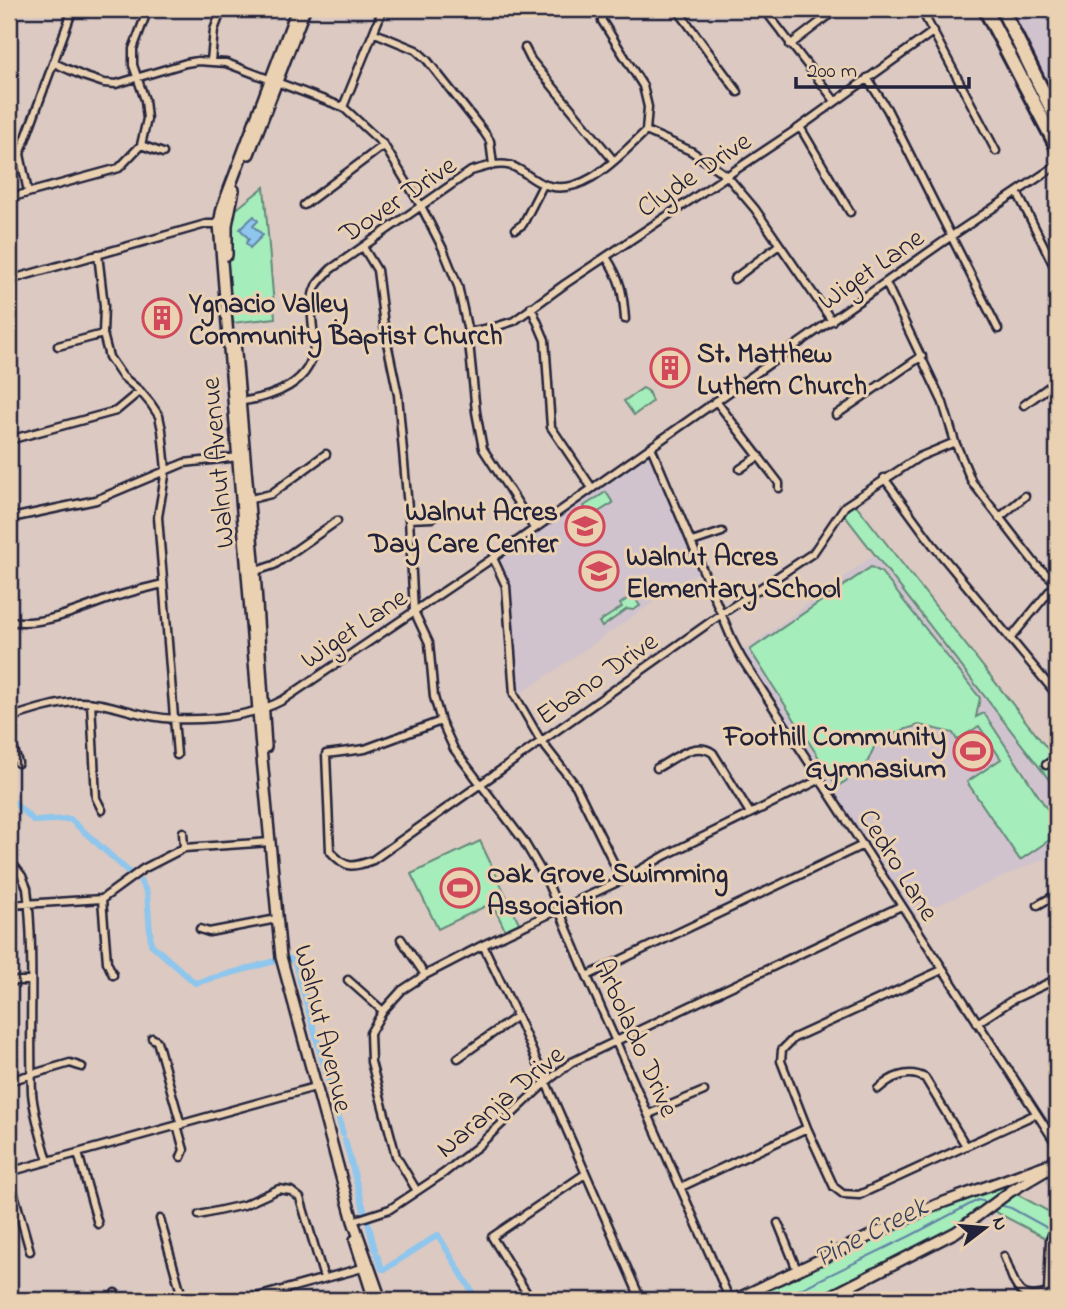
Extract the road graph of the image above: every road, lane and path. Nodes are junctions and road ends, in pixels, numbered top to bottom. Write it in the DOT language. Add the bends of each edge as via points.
graph roads {
  1 [pos="73,9"];
  2 [pos="148,9"];
  3 [pos="222,9"];
  4 [pos="298,9"];
  5 [pos="304,9"];
  6 [pos="383,9"];
  7 [pos="602,9"];
  8 [pos="677,9"];
  9 [pos="764,9"];
  10 [pos="837,9"];
  11 [pos="921,9"];
  12 [pos="985,9"];
  13 [pos="1002,9"];
  14 [pos="934,31"];
  15 [pos="375,33"];
  16 [pos="790,45"];
  17 [pos="525,48"];
  18 [pos="211,61"];
  19 [pos="54,64"];
  20 [pos="867,78"];
  21 [pos="136,79"];
  22 [pos="274,81"];
  23 [pos="738,92"];
  24 [pos="835,101"];
  25 [pos="342,107"];
  26 [pos="1057,120"];
  27 [pos="800,127"];
  28 [pos="646,131"];
  29 [pos="141,145"];
  30 [pos="384,145"];
  31 [pos="1057,147"];
  32 [pos="996,151"];
  33 [pos="163,153"];
  34 [pos="614,161"];
  35 [pos="493,165"];
  36 [pos="1057,165"];
  37 [pos="727,176"];
  38 [pos="543,185"];
  39 [pos="28,192"];
  40 [pos="1017,192"];
  41 [pos="9,198"];
  42 [pos="304,205"];
  43 [pos="421,206"];
  44 [pos="850,212"];
  45 [pos="223,225"];
  46 [pos="516,229"];
  47 [pos="950,237"];
  48 [pos="779,245"];
  49 [pos="363,247"];
  50 [pos="98,254"];
  51 [pos="606,257"];
  52 [pos="1057,272"];
  53 [pos="734,279"];
  54 [pos="9,280"];
  55 [pos="886,284"];
  56 [pos="531,307"];
  57 [pos="625,319"];
  58 [pos="832,321"];
  59 [pos="998,330"];
  60 [pos="468,332"];
  61 [pos="103,334"];
  62 [pos="58,346"];
  63 [pos="922,356"];
  64 [pos="1057,381"];
  65 [pos="141,391"];
  66 [pos="716,401"];
  67 [pos="238,402"];
  68 [pos="1024,405"];
  69 [pos="836,415"];
  70 [pos="9,440"];
  71 [pos="956,442"];
  72 [pos="651,447"];
  73 [pos="326,454"];
  74 [pos="759,456"];
  75 [pos="241,457"];
  76 [pos="740,469"];
  77 [pos="166,470"];
  78 [pos="884,478"];
  79 [pos="592,488"];
  80 [pos="779,488"];
  81 [pos="1025,496"];
  82 [pos="245,500"];
  83 [pos="432,518"];
  84 [pos="999,518"];
  85 [pos="409,519"];
  86 [pos="9,521"];
  87 [pos="337,521"];
  88 [pos="534,528"];
  89 [pos="722,532"];
  90 [pos="692,542"];
  91 [pos="493,558"];
  92 [pos="251,572"];
  93 [pos="1057,583"];
  94 [pos="163,584"];
  95 [pos="414,611"];
  96 [pos="723,613"];
  97 [pos="9,621"];
  98 [pos="1010,639"];
  99 [pos="1057,695"];
  100 [pos="91,703"];
  101 [pos="262,710"];
  102 [pos="9,718"];
  103 [pos="174,718"];
  104 [pos="441,721"];
  105 [pos="9,734"];
  106 [pos="541,741"];
  107 [pos="177,755"];
  108 [pos="1057,757"];
  109 [pos="18,763"];
  110 [pos="1046,765"];
  111 [pos="657,768"];
  112 [pos="821,779"];
  113 [pos="480,784"];
  114 [pos="102,810"];
  115 [pos="750,813"];
  116 [pos="183,832"];
  117 [pos="270,842"];
  118 [pos="863,845"];
  119 [pos="184,848"];
  120 [pos="9,859"];
  121 [pos="622,880"];
  122 [pos="1057,894"];
  123 [pos="102,899"];
  124 [pos="29,904"];
  125 [pos="9,905"];
  126 [pos="1038,905"];
  127 [pos="901,906"];
  128 [pos="558,909"];
  129 [pos="277,919"];
  130 [pos="200,929"];
  131 [pos="401,939"];
  132 [pos="483,945"];
  133 [pos="943,970"];
  134 [pos="113,975"];
  135 [pos="425,975"];
  136 [pos="587,976"];
  137 [pos="1057,979"];
  138 [pos="348,980"];
  139 [pos="9,981"];
  140 [pos="31,981"];
  141 [pos="383,1011"];
  142 [pos="517,1016"];
  143 [pos="977,1023"];
  144 [pos="152,1038"];
  145 [pos="617,1042"];
  146 [pos="458,1058"];
  147 [pos="82,1067"];
  148 [pos="33,1073"];
  149 [pos="9,1081"];
  150 [pos="545,1083"];
  151 [pos="316,1087"];
  152 [pos="878,1089"];
  153 [pos="704,1091"];
  154 [pos="649,1114"];
  155 [pos="1036,1114"];
  156 [pos="179,1125"];
  157 [pos="807,1128"];
  158 [pos="1057,1145"];
  159 [pos="966,1146"];
  160 [pos="78,1153"];
  161 [pos="181,1157"];
  162 [pos="48,1161"];
  163 [pos="1057,1162"];
  164 [pos="9,1174"];
  165 [pos="585,1174"];
  166 [pos="681,1187"];
  167 [pos="417,1191"];
  168 [pos="199,1215"];
  169 [pos="160,1219"];
  170 [pos="353,1221"];
  171 [pos="1057,1221"];
  172 [pos="778,1223"];
  173 [pos="98,1224"];
  174 [pos="30,1251"];
  175 [pos="1004,1256"];
  176 [pos="365,1267"];
  177 [pos="797,1270"];
  178 [pos="324,1278"];
  179 [pos="1049,1297"];
  180 [pos="183,1300"];
  181 [pos="246,1300"];
  182 [pos="374,1300"];
  183 [pos="381,1300"];
  184 [pos="531,1300"];
  185 [pos="641,1300"];
  186 [pos="732,1300"];
  187 [pos="823,1300"];
  1 -- 19 [label="street"];
  2 -- 21 [label="street" via="133,49"];
  3 -- 18 [label="street"];
  4 -- 22 [label="street, Walnut Avenue"];
  5 -- 22 [label="street, Walnut Avenue"];
  6 -- 15 [label="street"];
  7 -- 28 [label="street" via="602,21 643,86 648,107"];
  8 -- 23 [label="street"];
  9 -- 16 [label="street"];
  10 -- 16 [label="street"];
  11 -- 14 [label="street"];
  12 -- 31 [label="highway"];
  13 -- 26 [label="highway"];
  14 -- 20 [label="street, Clyde Drive"];
  14 -- 32 [label="street"];
  15 -- 25 [label="street"];
  15 -- 35 [label="street" via="405,44 427,61 484,132"];
  16 -- 24 [label="street"];
  17 -- 34 [label="street"];
  18 -- 21 [label="street" via="186,63"];
  18 -- 22 [label="street"];
  19 -- 21 [label="street" via="103,83"];
  19 -- 39 [label="street" via="20,154"];
  20 -- 24 [label="street, Clyde Drive"];
  20 -- 47 [label="street"];
  21 -- 29 [label="street" via="147,119"];
  22 -- 25 [label="street"];
  22 -- 45 [label="street, Walnut Avenue"];
  24 -- 27 [label="street, Clyde Drive"];
  25 -- 30 [label="street"];
  27 -- 37 [label="street, Clyde Drive"];
  27 -- 44 [label="street"];
  28 -- 34 [label="street"];
  28 -- 37 [label="street" via="691,151"];
  29 -- 33 [label="street"];
  29 -- 39 [label="street" via="119,168"];
  30 -- 42 [label="street"];
  30 -- 43 [label="street"];
  34 -- 38 [label="street" via="593,178 571,187"];
  35 -- 38 [label="street, Dover Drive" via="514,166"];
  35 -- 43 [label="street, Dover Drive" via="471,171"];
  36 -- 40 [label="street, Wiget Lane"];
  37 -- 48 [label="street"];
  37 -- 51 [label="street, Clyde Drive"];
  38 -- 46 [label="street"];
  39 -- 41 [label="street"];
  40 -- 47 [label="street, Wiget Lane"];
  40 -- 52 [label="street"];
  43 -- 49 [label="street, Dover Drive"];
  43 -- 60 [label="street" via="458,286"];
  45 -- 50 [label="street" via="206,223"];
  45 -- 67 [label="street, Walnut Avenue"];
  47 -- 55 [label="street, Wiget Lane"];
  47 -- 59 [label="street"];
  48 -- 53 [label="street"];
  48 -- 58 [label="street"];
  49 -- 67 [label="street, Dover Drive" via="331,269 316,286 311,312 314,344 307,369 281,391"];
  49 -- 85 [label="street" via="377,270 398,395"];
  50 -- 54 [label="street"];
  50 -- 61 [label="street"];
  51 -- 56 [label="street, Clyde Drive"];
  51 -- 57 [label="street" via="622,289"];
  55 -- 58 [label="street, Wiget Lane"];
  55 -- 63 [label="street"];
  56 -- 60 [label="street, Clyde Drive" via="513,321"];
  56 -- 79 [label="street" via="545,340 551,427"];
  58 -- 66 [label="street, Wiget Lane"];
  60 -- 88 [label="street" via="483,449"];
  61 -- 62 [label="street"];
  61 -- 65 [label="street" via="109,357 122,376"];
  63 -- 69 [label="street"];
  63 -- 71 [label="street"];
  64 -- 68 [label="street"];
  65 -- 70 [label="street" via="116,411"];
  65 -- 77 [label="street" via="159,416"];
  66 -- 72 [label="street, Wiget Lane"];
  66 -- 74 [label="street"];
  67 -- 75 [label="street, Walnut Avenue"];
  71 -- 78 [label="street, Ebano Drive"];
  71 -- 84 [label="street" via="972,482"];
  72 -- 79 [label="street, Wiget Lane"];
  72 -- 90 [label="street, Cedro Lane"];
  73 -- 82 [label="street" via="271,495"];
  74 -- 76 [label="street"];
  74 -- 80 [label="street"];
  75 -- 77 [label="street" via="184,463"];
  75 -- 82 [label="street, Walnut Avenue"];
  77 -- 86 [label="street" via="96,500"];
  77 -- 94 [label="street" via="158,517"];
  78 -- 96 [label="street, Ebano Drive" via="845,506 813,553"];
  78 -- 98 [label="street"];
  79 -- 88 [label="street, Wiget Lane"];
  81 -- 84 [label="street"];
  82 -- 92 [label="street, Walnut Avenue"];
  83 -- 85 [label="street"];
  84 -- 93 [label="street" via="1037,566"];
  85 -- 95 [label="street"];
  87 -- 92 [label="street" via="274,565"];
  88 -- 91 [label="street, Wiget Lane"];
  89 -- 90 [label="street"];
  90 -- 96 [label="street, Cedro Lane"];
  91 -- 95 [label="street, Wiget Lane"];
  91 -- 106 [label="street" via="506,586 514,694"];
  92 -- 101 [label="street, Walnut Avenue"];
  93 -- 98 [label="street"];
  94 -- 97 [label="street" via="47,620"];
  94 -- 103 [label="street"];
  95 -- 101 [label="street, Wiget Lane"];
  95 -- 104 [label="street, Arbolado Drive" via="429,643"];
  96 -- 106 [label="street, Ebano Drive"];
  96 -- 112 [label="street, Cedro Lane" via="742,659"];
  98 -- 99 [label="street"];
  100 -- 102 [label="street, Wiget Lane" via="63,704"];
  100 -- 103 [label="street, Wiget Lane"];
  100 -- 114 [label="street" via="96,798"];
  101 -- 103 [label="street, Wiget Lane"];
  101 -- 117 [label="street, Walnut Avenue"];
  103 -- 107 [label="street"];
  104 -- 113 [label="street, Arbolado Drive" via="454,749"];
  104 -- 113 [label="street, Ebano Drive" via="365,749 326,754 330,851 340,862 354,867 373,860"];
  105 -- 109 [label="street"];
  106 -- 113 [label="street, Ebano Drive"];
  106 -- 121 [label="street" via="576,786"];
  108 -- 110 [label="street"];
  111 -- 115 [label="street" via="696,747 706,748"];
  112 -- 115 [label="street"];
  112 -- 118 [label="street, Cedro Lane"];
  113 -- 128 [label="street, Arbolado Drive" via="537,863"];
  115 -- 121 [label="street"];
  116 -- 119 [label="street"];
  117 -- 119 [label="street"];
  117 -- 129 [label="street, Walnut Avenue"];
  118 -- 127 [label="street, Cedro Lane"];
  118 -- 136 [label="street"];
  119 -- 123 [label="street" via="143,869"];
  120 -- 124 [label="street" via="22,876"];
  121 -- 128 [label="street"];
  122 -- 126 [label="street"];
  123 -- 124 [label="street"];
  123 -- 134 [label="street" via="107,962"];
  124 -- 125 [label="street"];
  124 -- 140 [label="street"];
  127 -- 133 [label="street, Cedro Lane"];
  127 -- 145 [label="street, Naranja Drive"];
  128 -- 132 [label="street"];
  128 -- 136 [label="street, Arbolado Drive"];
  129 -- 130 [label="street" via="209,932"];
  129 -- 151 [label="street, Walnut Avenue" via="281,957"];
  131 -- 135 [label="street"];
  132 -- 135 [label="street"];
  132 -- 142 [label="street"];
  133 -- 143 [label="street, Cedro Lane"];
  133 -- 157 [label="street" via="794,1038 782,1049 781,1061"];
  135 -- 141 [label="street" via="402,990"];
  136 -- 145 [label="street, Arbolado Drive"];
  137 -- 143 [label="street"];
  138 -- 141 [label="street"];
  139 -- 140 [label="street"];
  140 -- 148 [label="street"];
  141 -- 167 [label="street" via="370,1034 371,1062 396,1156"];
  142 -- 146 [label="street"];
  142 -- 150 [label="street"];
  143 -- 155 [label="street, Cedro Lane"];
  144 -- 156 [label="street" via="157,1041"];
  145 -- 150 [label="street, Naranja Drive" via="572,1062"];
  145 -- 154 [label="street, Arbolado Drive"];
  147 -- 148 [label="street" via="69,1063"];
  148 -- 149 [label="street"];
  148 -- 162 [label="street" via="35,1112"];
  150 -- 165 [label="street"];
  150 -- 167 [label="street, Naranja Drive" via="477,1147"];
  151 -- 156 [label="street"];
  151 -- 170 [label="street, Walnut Avenue"];
  152 -- 159 [label="street" via="905,1073 925,1078"];
  153 -- 154 [label="street"];
  154 -- 166 [label="street, Arbolado Drive"];
  155 -- 158 [label="street, Cedro Lane"];
  155 -- 159 [label="street"];
  156 -- 160 [label="street"];
  156 -- 161 [label="street"];
  157 -- 159 [label="street" via="834,1187 844,1194 859,1195"];
  157 -- 166 [label="street"];
  160 -- 162 [label="street"];
  160 -- 173 [label="street"];
  162 -- 164 [label="street"];
  163 -- 177 [label="street" via="936,1205"];
  163 -- 187 [label="street" via="956,1232"];
  164 -- 174 [label="street"];
  165 -- 184 [label="street" via="492,1237"];
  165 -- 185 [label="street"];
  166 -- 186 [label="street, Arbolado Drive"];
  167 -- 170 [label="street, Naranja Drive" via="390,1209"];
  168 -- 178 [label="street" via="244,1205 279,1189 291,1191 300,1198"];
  169 -- 180 [label="street"];
  170 -- 176 [label="street, Walnut Avenue"];
  171 -- 179 [label="street" via="1050,1240"];
  172 -- 177 [label="street"];
  175 -- 179 [label="street" via="1020,1292 1034,1298"];
  176 -- 178 [label="street"];
  176 -- 182 [label="street, Walnut Avenue"];
  176 -- 183 [label="street, Walnut Avenue"];
  177 -- 186 [label="street"];
  178 -- 181 [label="street"];
}
